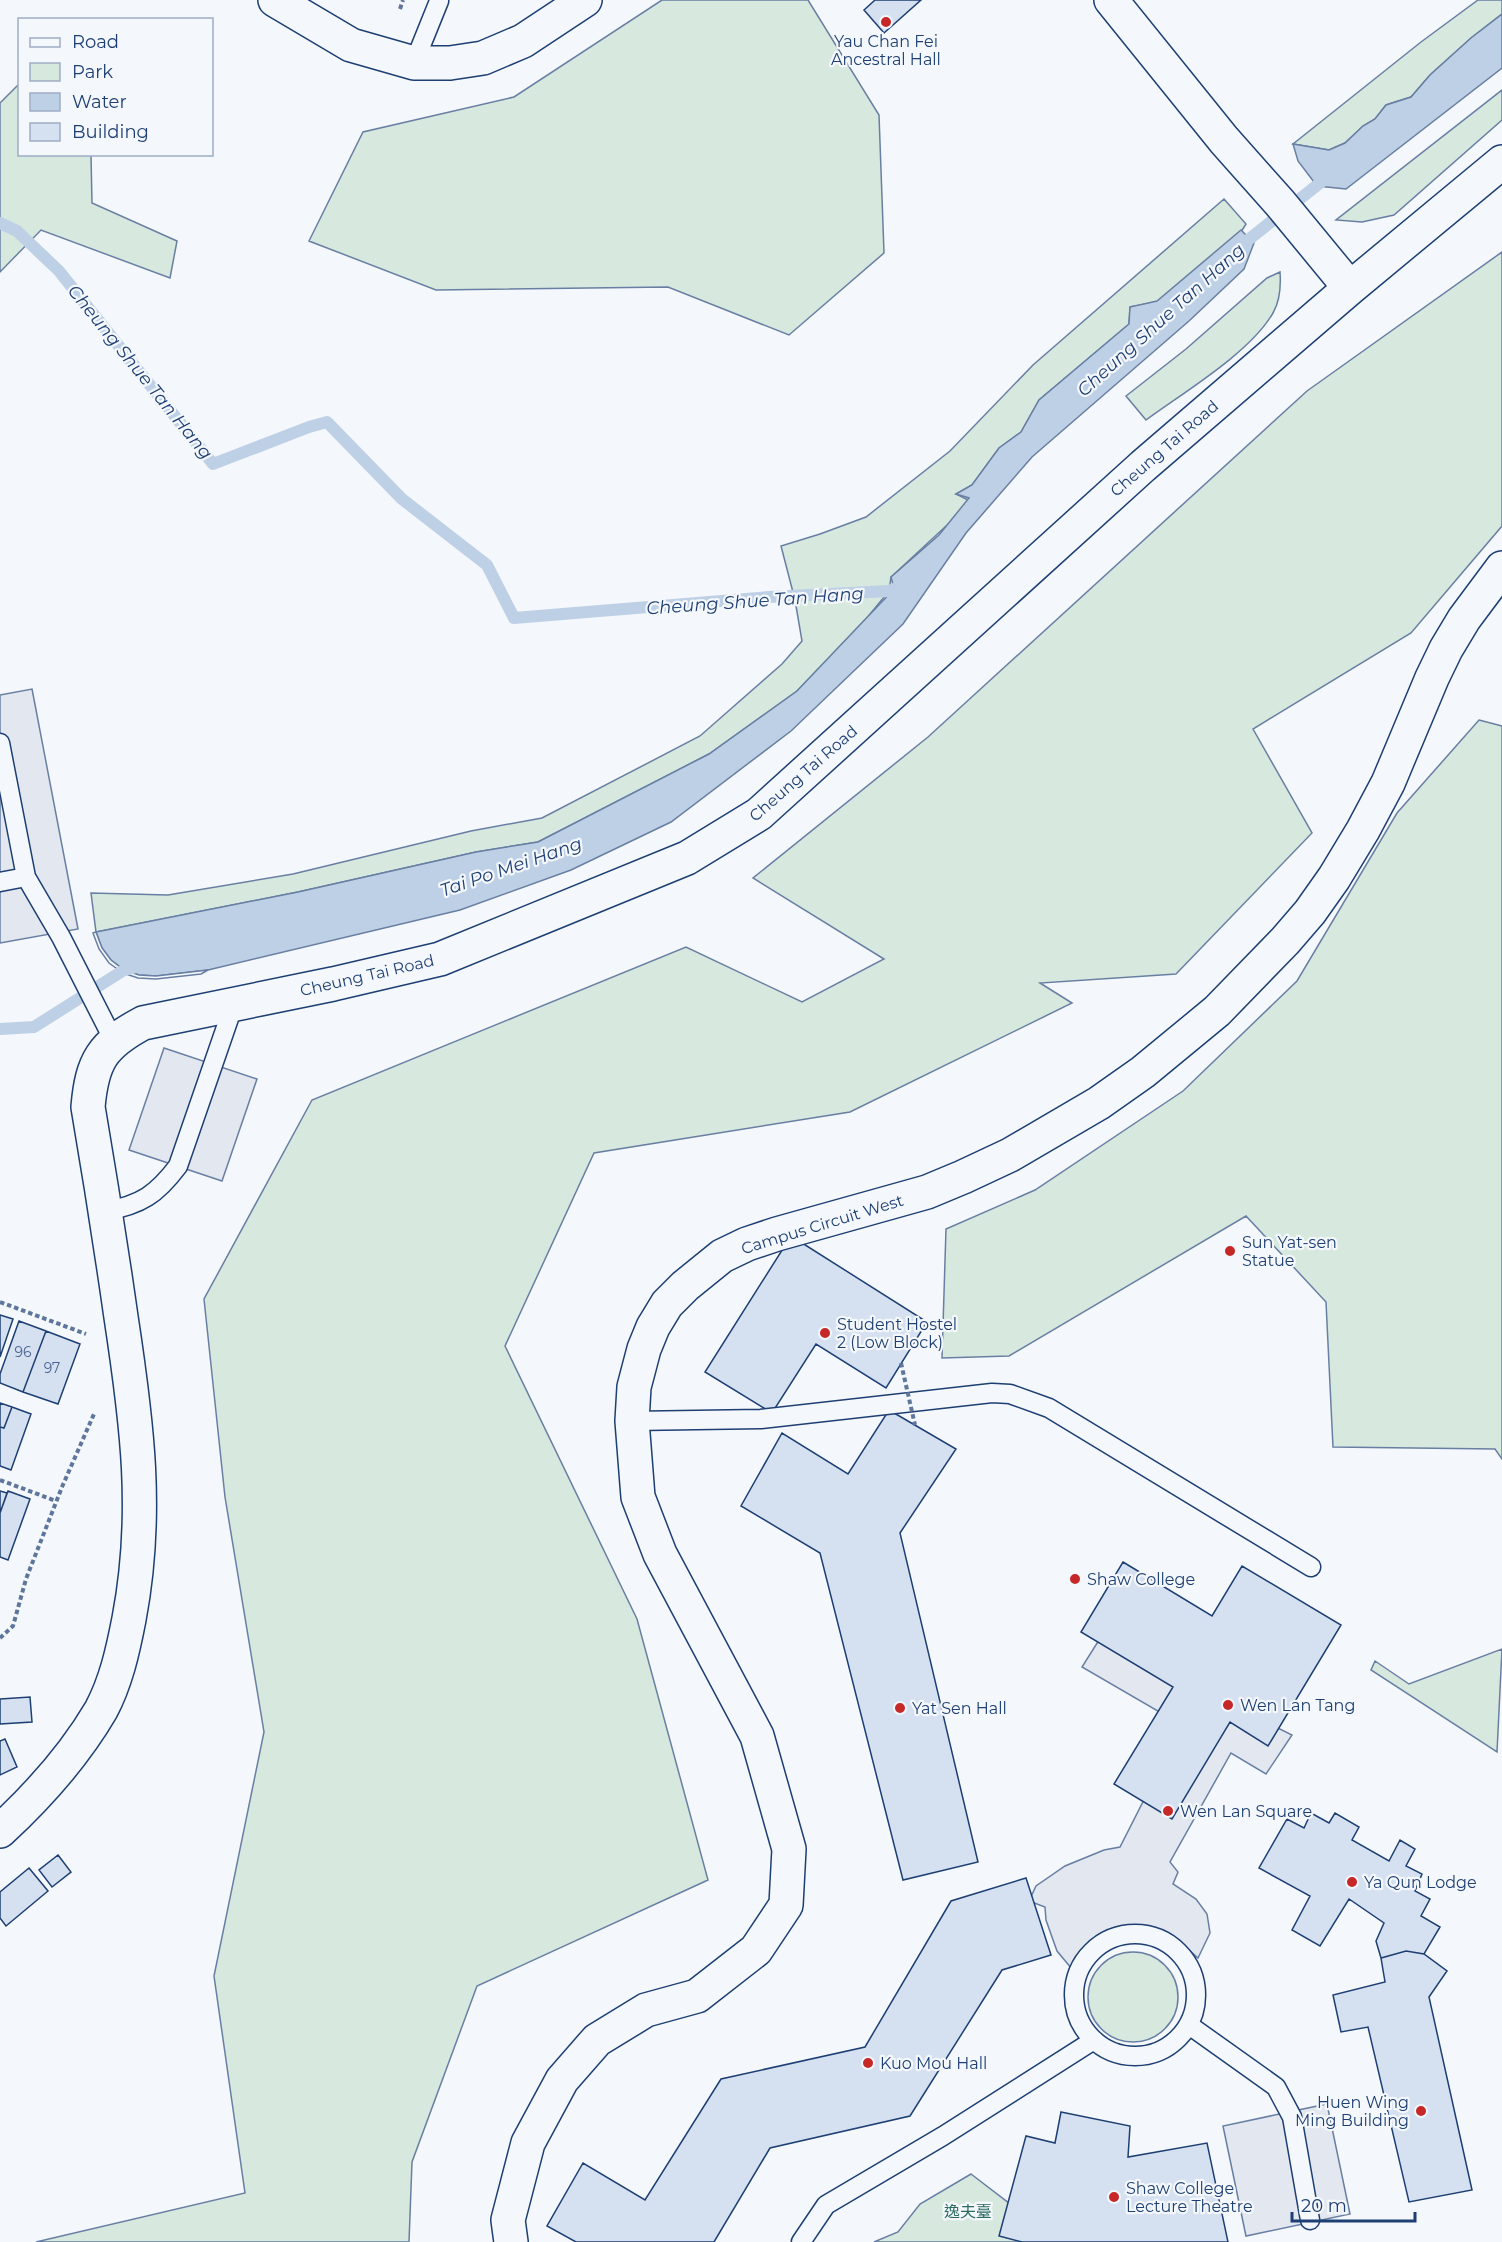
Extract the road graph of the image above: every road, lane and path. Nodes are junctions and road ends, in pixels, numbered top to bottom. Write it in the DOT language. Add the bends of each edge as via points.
graph roads {
  1 [pos="275,0"];
  2 [pos="585,0"];
  3 [pos="1111,0"];
  4 [pos="439,1"];
  5 [pos="414,63"];
  6 [pos="1502,162"];
  7 [pos="1350,288"];
  8 [pos="1502,568"];
  9 [pos="0,743"];
  10 [pos="26,877"];
  11 [pos="0,882"];
  12 [pos="234,1004"];
  13 [pos="110,1034"];
  14 [pos="106,1211"];
  15 [pos="0,1302"];
  16 [pos="93,1337"];
  17 [pos="901,1363"];
  18 [pos="94,1413"];
  19 [pos="632,1421"];
  20 [pos="915,1425"];
  21 [pos="0,1480"];
  22 [pos="56,1501"];
  23 [pos="1311,1567"];
  24 [pos="0,1638"];
  25 [pos="0,1832"];
  26 [pos="1189,2025"];
  27 [pos="1094,2040"];
  28 [pos="1310,2220"];
  29 [pos="511,2242"];
  30 [pos="801,2242"];
  1 -- 5 [label="street" via="351,45"];
  2 -- 5 [label="street" via="523,40 483,58"];
  3 -- 7 [label="street"];
  4 -- 5 [label="lane"];
  6 -- 7 [label="street, Cheung Tai Road"];
  7 -- 12 [label="street, Cheung Tai Road" via="1143,466 759,814 687,858 440,959"];
  8 -- 19 [label="street, Campus Circuit West" via="1464,619 1432,678 1388,783 1334,878 1285,941 1217,1011 1108,1097 1011,1155 927,1192 747,1244 708,1266 667,1304 653,1327 634,1387"];
  9 -- 10 [label="lane"];
  10 -- 11 [label="lane"];
  10 -- 13 [label="lane"];
  12 -- 13 [label="street, Cheung Tai Road" via="143,1023 119,1036"];
  12 -- 14 [label="lane" via="178,1166 148,1198"];
  13 -- 14 [label="street, Cheung Tai Road" via="90,1080 88,1107"];
  14 -- 25 [label="street, Cheung Tai Road" via="136,1413 141,1481 137,1577 122,1656 102,1708 75,1750 36,1798"];
  15 -- 16 [label="path"];
  17 -- 20 [label="path, bridge"];
  18 -- 22 [label="path"];
  19 -- 23 [label="lane" via="761,1419 1011,1394 1049,1408"];
  19 -- 29 [label="street, Campus Circuit West" via="638,1497 660,1554 757,1736 789,1849 786,1905 756,1950 706,1990 646,2010 597,2040 562,2080 528,2144 508,2220"];
  21 -- 22 [label="path"];
  22 -- 24 [label="path" via="13,1626"];
  26 -- 27 [label="lane" via="1175,2042 1155,2053 1134,2056 1112,2052"];
  26 -- 27 [label="lane" via="1196,2004 1196,1982 1187,1962 1173,1946 1152,1935 1130,1933 1109,1939 1090,1952 1077,1972 1073,1996 1078,2020"];
  26 -- 28 [label="lane" via="1276,2087 1292,2117"];
  27 -- 30 [label="lane" via="826,2205"];
}
